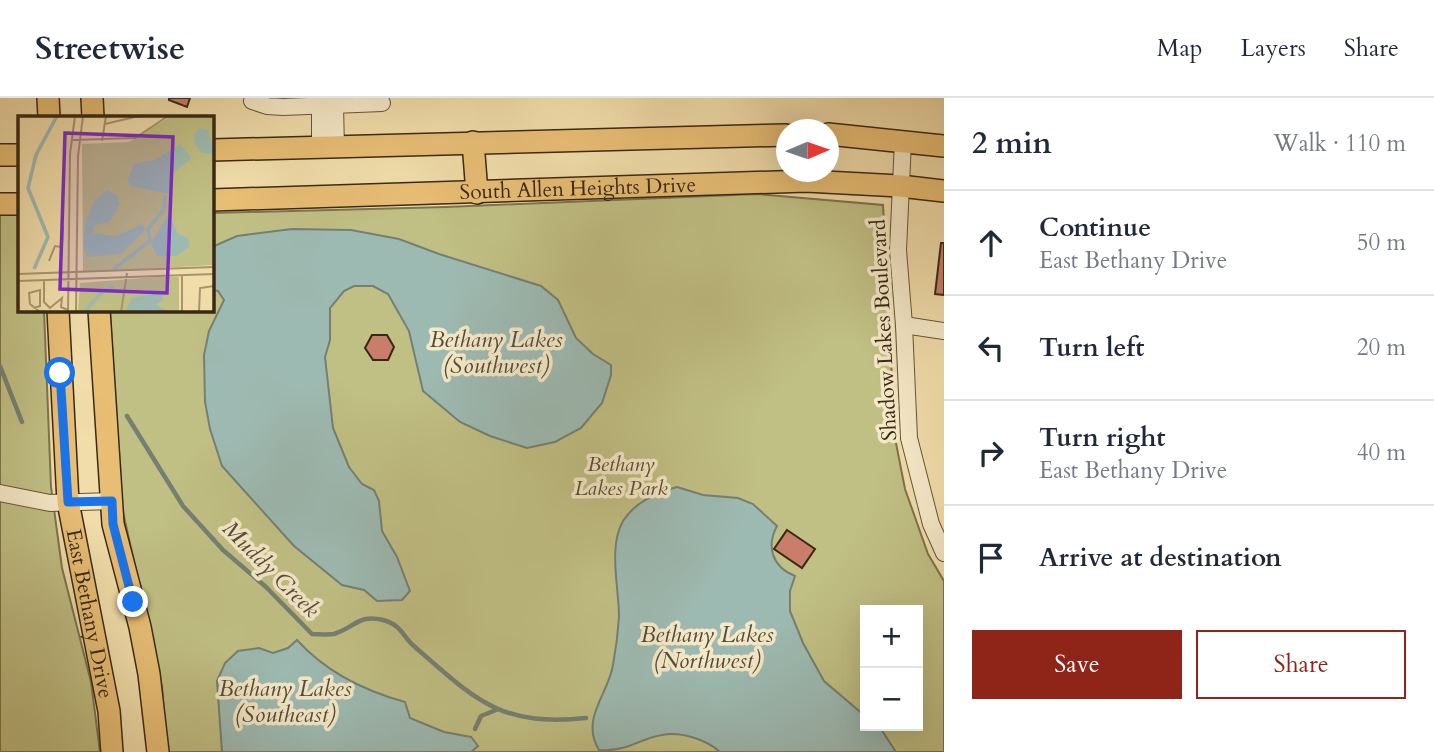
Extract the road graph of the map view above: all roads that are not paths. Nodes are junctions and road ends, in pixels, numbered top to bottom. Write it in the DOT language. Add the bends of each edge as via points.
graph roads {
  1 [pos="48,98"];
  2 [pos="92,98"];
  3 [pos="253,98"];
  4 [pos="382,103"];
  5 [pos="328,106"];
  6 [pos="49,116"];
  7 [pos="93,116"];
  8 [pos="776,135"];
  9 [pos="839,135"];
  10 [pos="903,141"];
  11 [pos="473,142"];
  12 [pos="944,146"];
  13 [pos="328,148"];
  14 [pos="214,150"];
  15 [pos="0,155"];
  16 [pos="18,155"];
  17 [pos="900,186"];
  18 [pos="944,191"];
  19 [pos="477,193"];
  20 [pos="214,200"];
  21 [pos="0,204"];
  22 [pos="18,204"];
  23 [pos="58,312"];
  24 [pos="99,312"];
  25 [pos="904,325"];
  26 [pos="944,331"];
  27 [pos="0,493"];
  28 [pos="112,501"];
  29 [pos="68,502"];
  30 [pos="944,553"];
  31 [pos="112,752"];
  32 [pos="158,752"];
  1 -- 6 [label="main road"];
  2 -- 7 [label="main road"];
  3 -- 5 [label="street" via="267,106"];
  4 -- 5 [label="street"];
  5 -- 13 [label="street"];
  8 -- 11 [label="main road"];
  9 -- 10 [label="main road"];
  10 -- 12 [label="main road"];
  10 -- 17 [label="street, Shadow Lakes Boulevard"];
  11 -- 13 [label="main road"];
  11 -- 19 [label="main road"];
  13 -- 14 [label="main road"];
  15 -- 16 [label="main road"];
  17 -- 18 [label="main road, South Allen Heights Drive"];
  17 -- 19 [label="main road, South Allen Heights Drive" via="806,181"];
  17 -- 25 [label="street, Shadow Lakes Boulevard" via="898,250"];
  19 -- 20 [label="main road, South Allen Heights Drive"];
  21 -- 22 [label="main road"];
  23 -- 29 [label="main road, East Bethany Drive"];
  24 -- 28 [label="main road, East Bethany Drive"];
  25 -- 26 [label="street"];
  25 -- 30 [label="street, Shadow Lakes Boulevard" via="909,438 931,524"];
  27 -- 29 [label="street"];
  28 -- 29 [label="street"];
  28 -- 32 [label="main road, East Bethany Drive" via="113,524 143,638"];
  29 -- 31 [label="main road, East Bethany Drive" via="109,711"];
}
